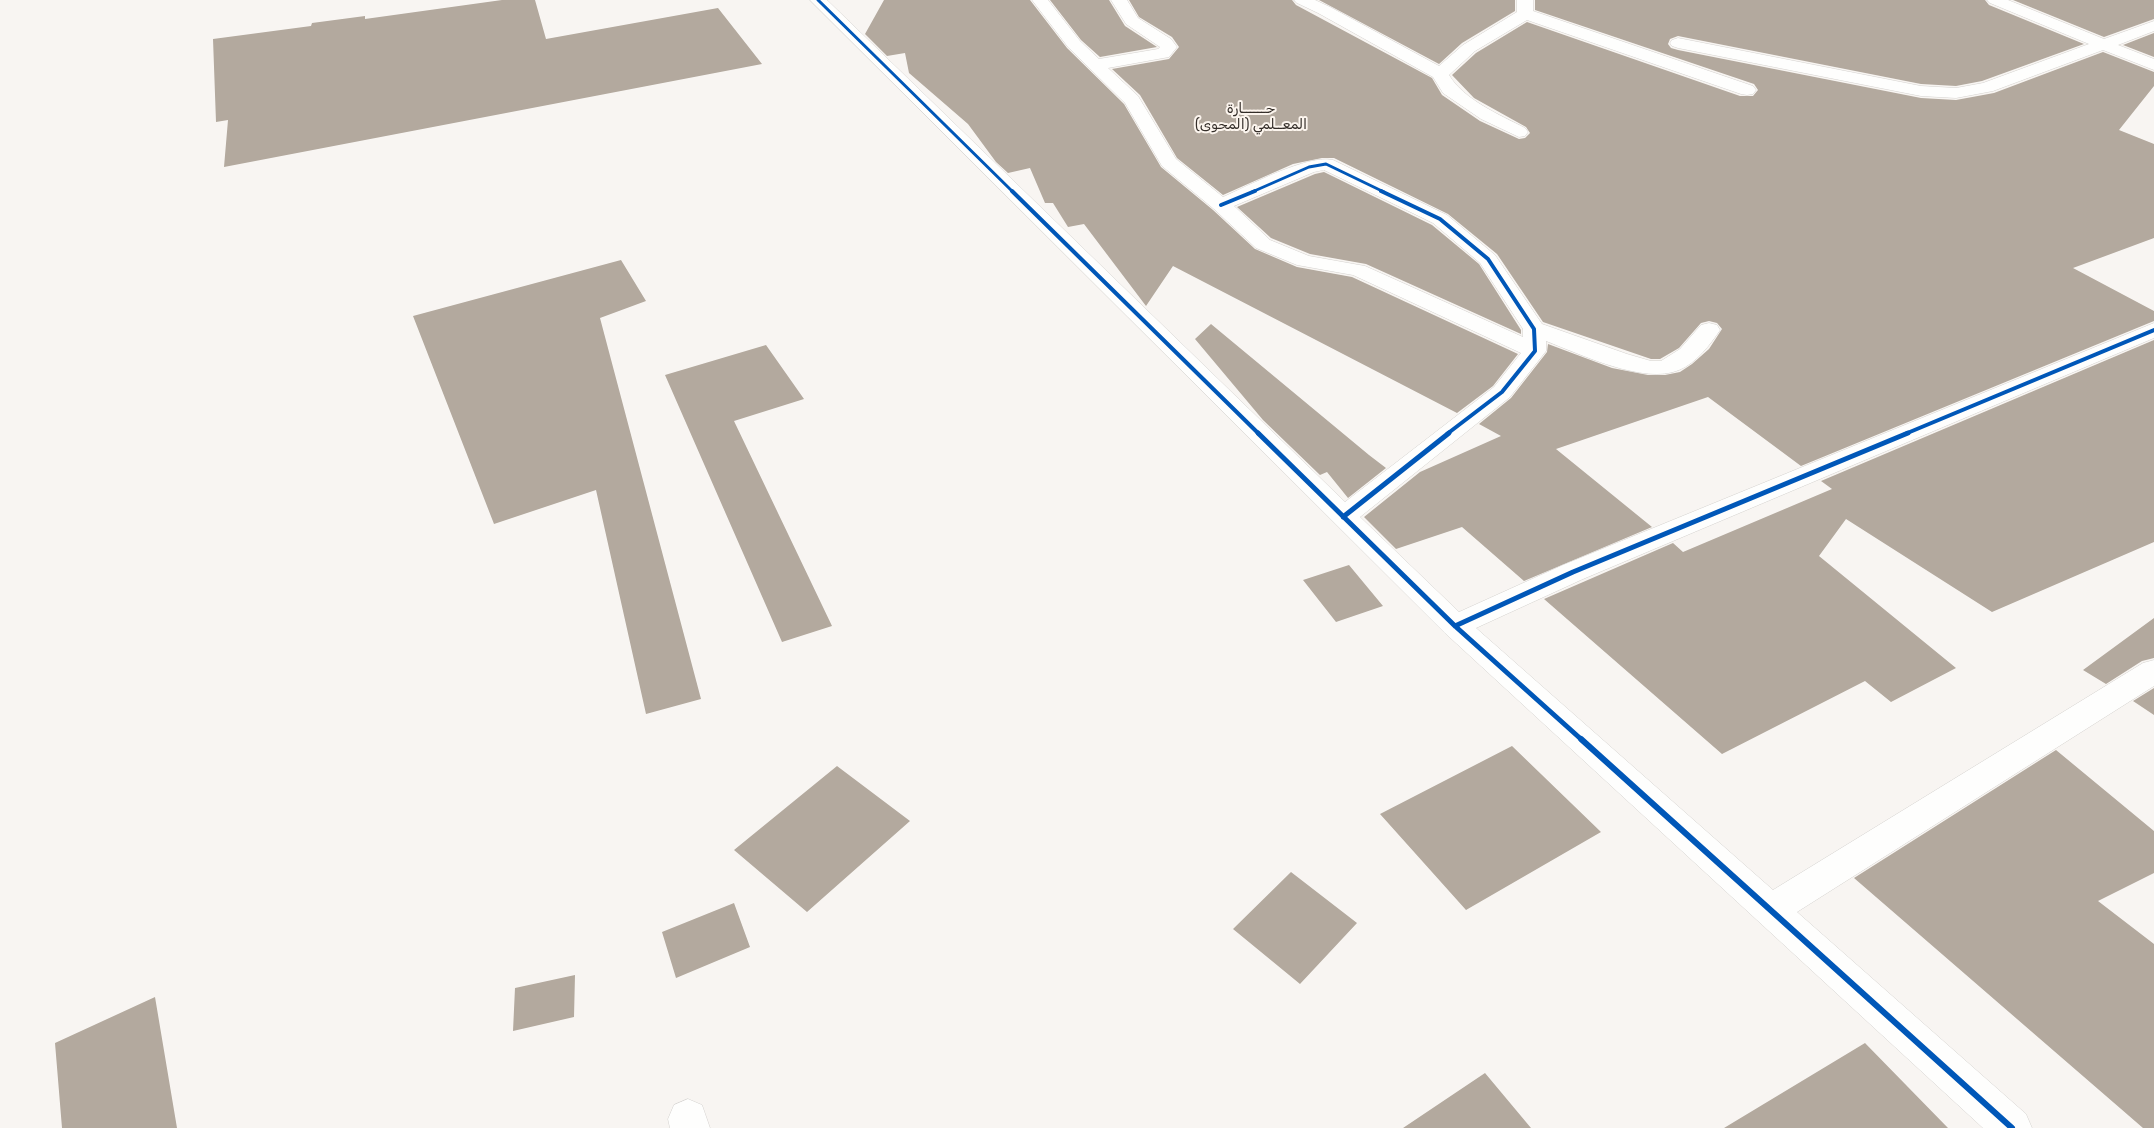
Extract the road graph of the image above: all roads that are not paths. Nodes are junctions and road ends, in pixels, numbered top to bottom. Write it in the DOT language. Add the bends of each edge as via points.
graph roads {
  1 [pos="818,0"];
  2 [pos="1040,0"];
  3 [pos="1119,0"];
  4 [pos="1302,0"];
  5 [pos="1994,0"];
  6 [pos="1525,7"];
  7 [pos="2154,26"];
  8 [pos="1678,43"];
  9 [pos="2104,44"];
  10 [pos="1096,65"];
  11 [pos="2154,65"];
  12 [pos="1440,74"];
  13 [pos="1747,90"];
  14 [pos="1519,132"];
  15 [pos="1221,205"];
  16 [pos="1534,329"];
  17 [pos="1708,330"];
  18 [pos="2154,330"];
  19 [pos="1535,351"];
  20 [pos="1343,517"];
  21 [pos="1455,626"];
  22 [pos="2154,671"];
  23 [pos="1771,910"];
  24 [pos="2012,1128"];
  1 -- 20 [label="street"];
  2 -- 10 [label="street" via="1074,44"];
  3 -- 10 [label="street" via="1132,22 1169,47 1163,52"];
  4 -- 12 [label="street"];
  5 -- 9 [label="street"];
  6 -- 12 [label="street"];
  6 -- 13 [label="street"];
  7 -- 9 [label="street"];
  8 -- 9 [label="street" via="1921,91 1956,93 1987,87"];
  9 -- 11 [label="street"];
  10 -- 15 [label="street" via="1132,100 1169,162"];
  12 -- 14 [label="street" via="1449,89"];
  15 -- 16 [label="street" via="1309,167 1326,164 1440,220 1488,260"];
  15 -- 19 [label="street" via="1263,244 1304,261 1358,270"];
  16 -- 17 [label="street" via="1641,366 1662,368 1683,359"];
  16 -- 19 [label="street"];
  18 -- 21 [label="street" via="1573,572"];
  19 -- 20 [label="street" via="1502,392"];
  20 -- 21 [label="street"];
  21 -- 23 [label="street"];
  22 -- 23 [label="street"];
  23 -- 24 [label="street"];
}
